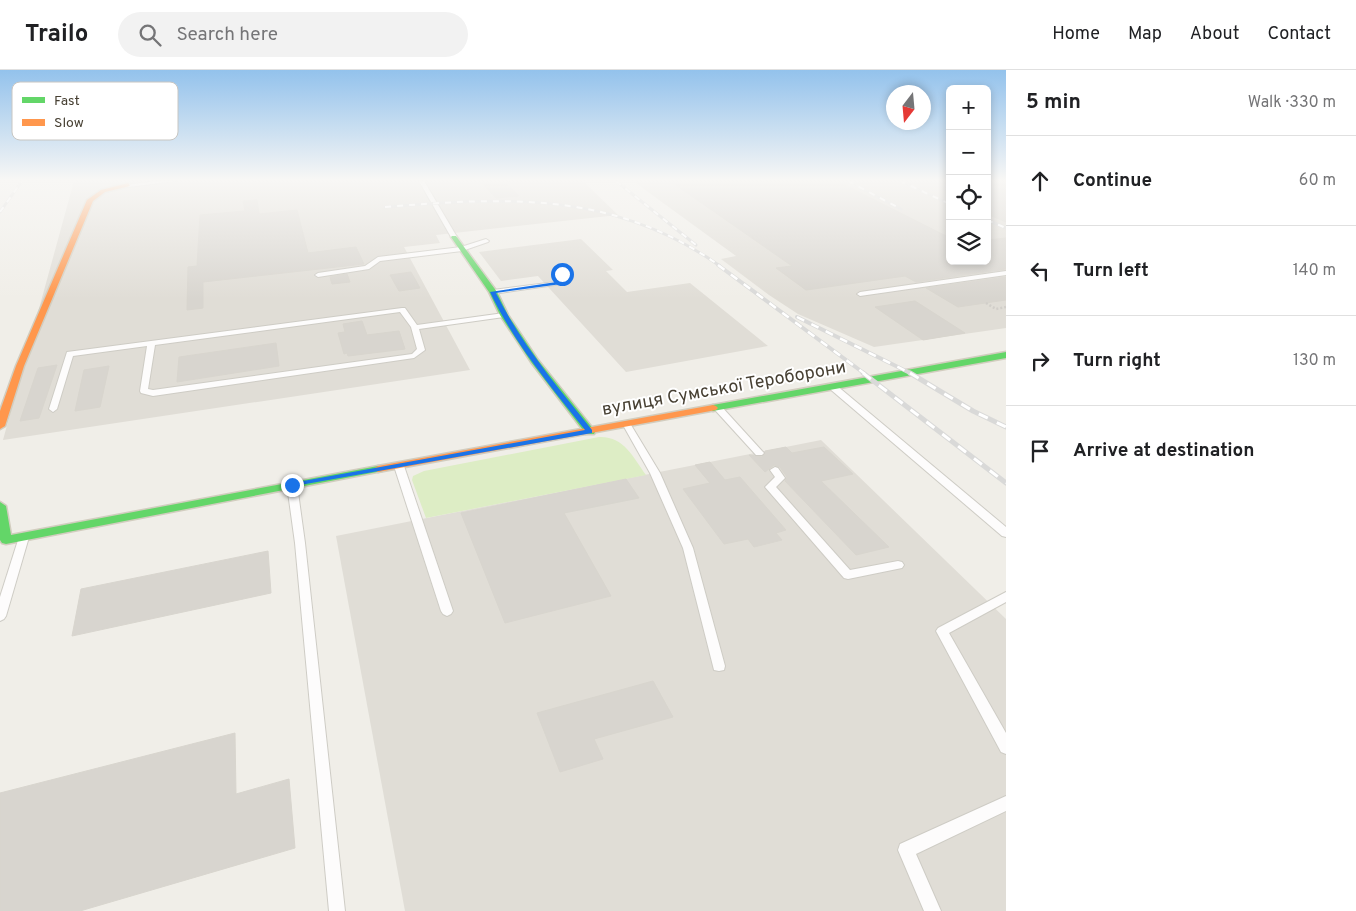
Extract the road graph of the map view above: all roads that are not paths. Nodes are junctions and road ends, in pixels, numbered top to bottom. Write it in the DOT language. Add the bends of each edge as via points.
graph roads {
  1 [pos="81,220"];
  2 [pos="444,220"];
  3 [pos="454,237"];
  4 [pos="486,241"];
  5 [pos="462,249"];
  6 [pos="1006,273"];
  7 [pos="562,274"];
  8 [pos="318,275"];
  9 [pos="493,292"];
  10 [pos="860,294"];
  11 [pos="504,315"];
  12 [pos="415,327"];
  13 [pos="151,343"];
  14 [pos="1006,355"];
  15 [pos="834,387"];
  16 [pos="718,408"];
  17 [pos="53,409"];
  18 [pos="627,425"];
  19 [pos="0,426"];
  20 [pos="590,432"];
  21 [pos="759,452"];
  22 [pos="400,466"];
  23 [pos="775,470"];
  24 [pos="292,485"];
  25 [pos="0,506"];
  26 [pos="1006,533"];
  27 [pos="25,536"];
  28 [pos="898,565"];
  29 [pos="1006,597"];
  30 [pos="447,611"];
  31 [pos="0,616"];
  32 [pos="719,666"];
  33 [pos="1006,747"];
  34 [pos="1006,803"];
  35 [pos="336,911"];
  36 [pos="933,911"];
  1 -- 19 [label="street" via="20,366"];
  2 -- 3 [label="lane"];
  3 -- 5 [label="street"];
  4 -- 5 [label="lane"];
  5 -- 8 [label="lane" via="378,258 367,268"];
  5 -- 9 [label="street"];
  6 -- 10 [label="lane"];
  7 -- 9 [label="lane" via="567,282"];
  9 -- 11 [label="street"];
  11 -- 12 [label="lane"];
  11 -- 20 [label="street" via="535,362"];
  12 -- 13 [label="lane" via="402,310"];
  12 -- 13 [label="lane" via="421,350 414,356 153,393 144,391"];
  13 -- 17 [label="lane" via="70,354"];
  14 -- 15 [label="street, вулиця Сумської Тероборони"];
  15 -- 16 [label="street, вулиця Сумської Тероборони"];
  15 -- 26 [label="lane"];
  16 -- 18 [label="street, вулиця Сумської Тероборони"];
  16 -- 21 [label="lane"];
  18 -- 20 [label="street, вулиця Сумської Тероборони"];
  18 -- 32 [label="lane" via="655,473 688,548"];
  20 -- 22 [label="street, вулиця Сумської Тероборони"];
  22 -- 24 [label="street, вулиця Сумської Тероборони"];
  22 -- 30 [label="lane"];
  23 -- 28 [label="lane" via="780,478 770,487 848,575"];
  24 -- 27 [label="street, вулиця Сумської Тероборони"];
  24 -- 35 [label="lane"];
  25 -- 27 [label="street, вулиця Сумської Тероборони" via="6,540"];
  27 -- 31 [label="lane"];
  29 -- 33 [label="lane" via="942,630"];
  34 -- 36 [label="lane" via="906,850"];
}
